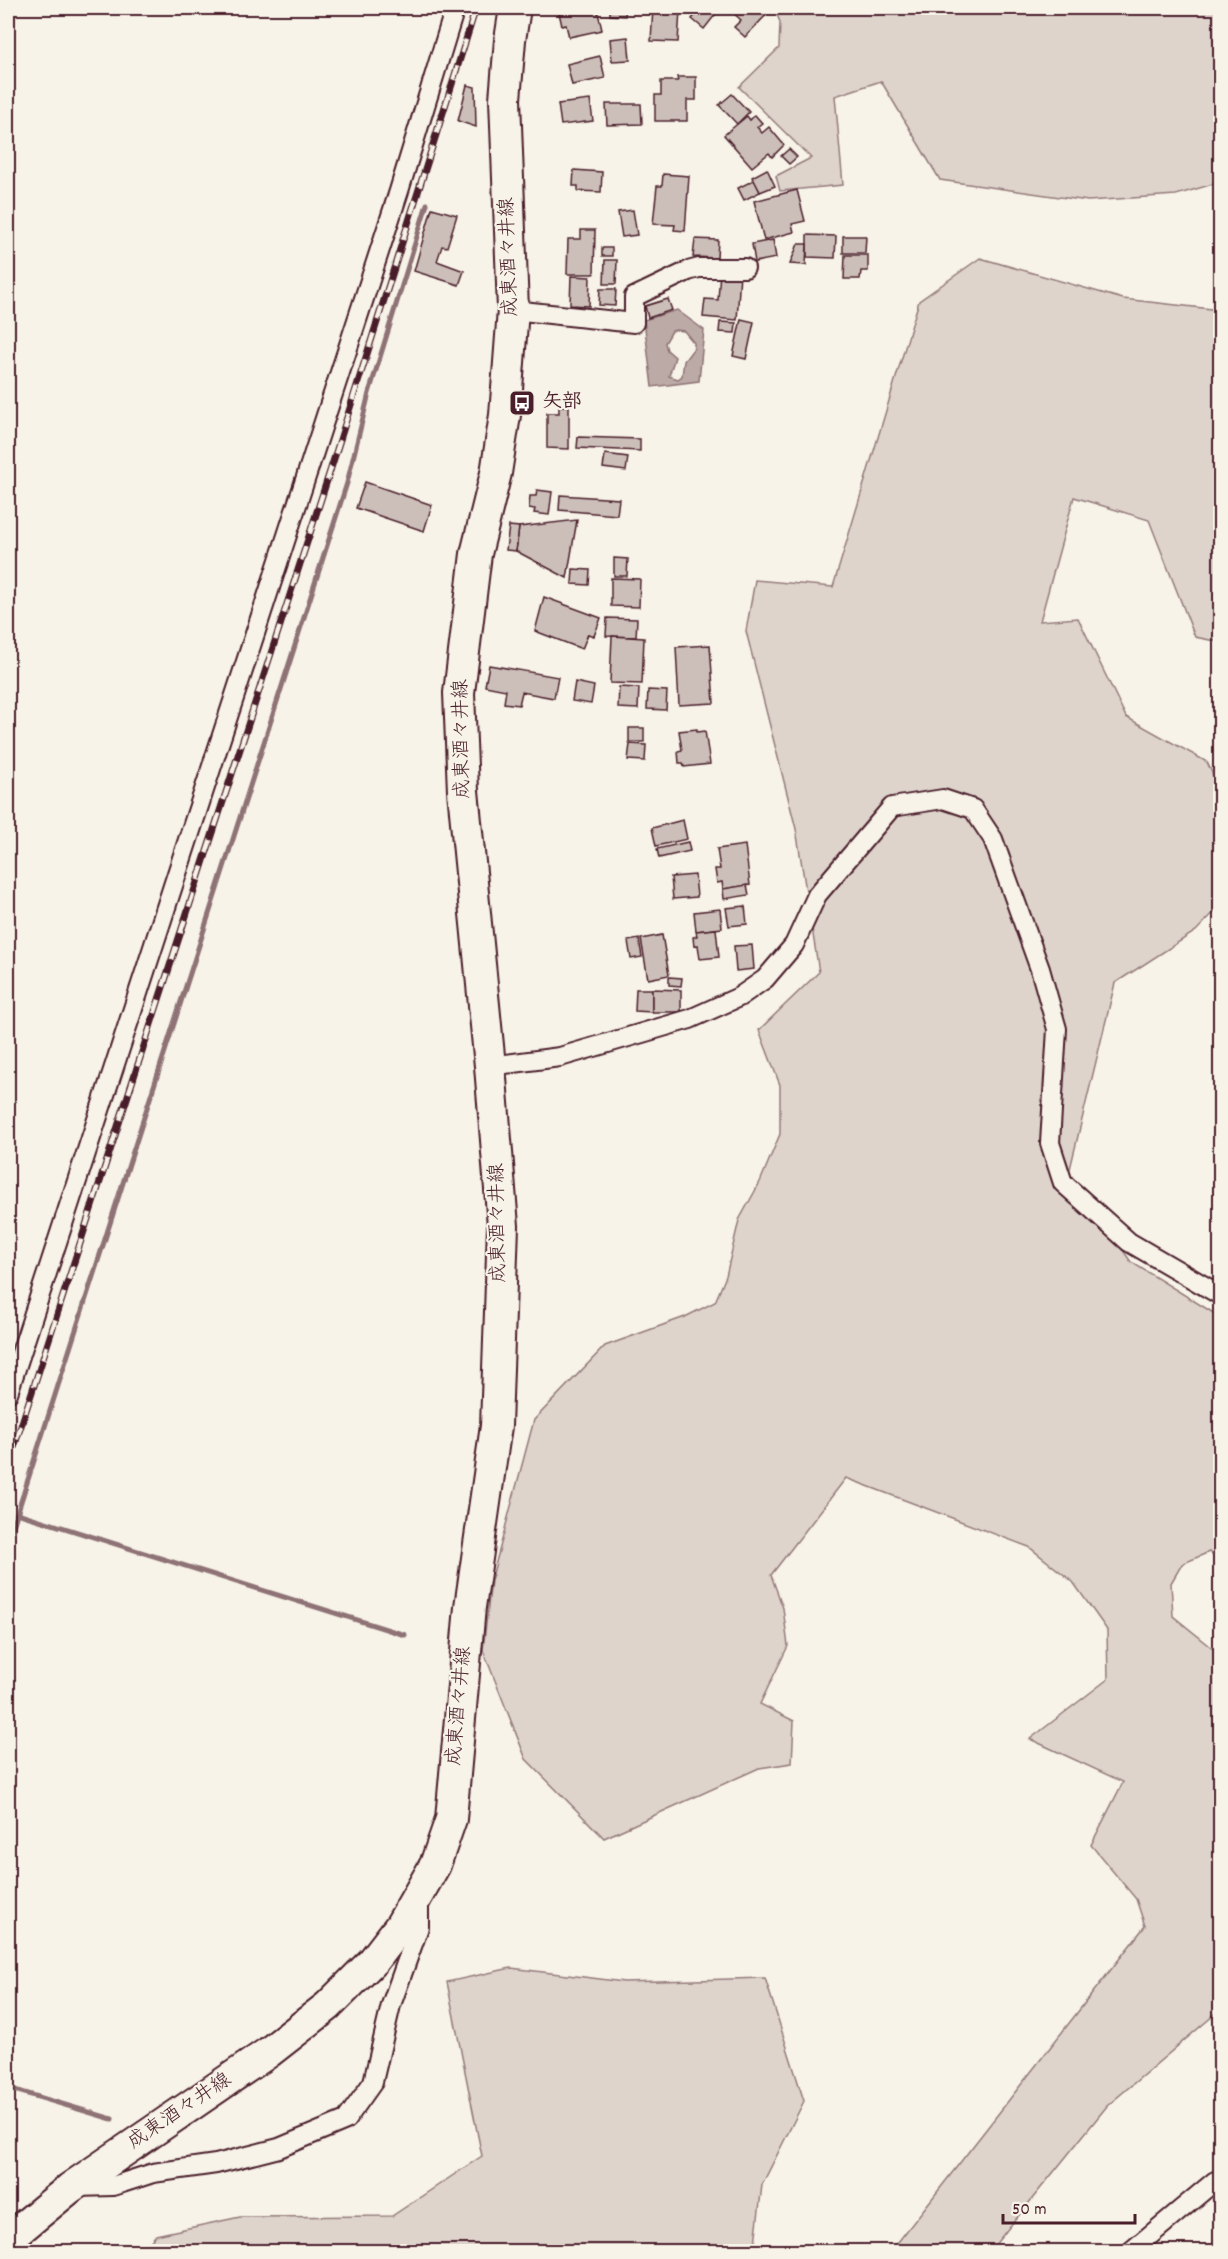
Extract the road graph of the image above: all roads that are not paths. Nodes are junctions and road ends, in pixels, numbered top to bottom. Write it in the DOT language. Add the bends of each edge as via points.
graph roads {
  1 [pos="454,8"];
  2 [pos="515,8"];
  3 [pos="745,268"];
  4 [pos="513,310"];
  5 [pos="490,1066"];
  6 [pos="1221,1295"];
  7 [pos="8,1393"];
  8 [pos="419,1892"];
  9 [pos="1215,2181"];
  10 [pos="70,2188"];
  11 [pos="8,2239"];
  12 [pos="1130,2252"];
  1 -- 7 [label="street" via="392,214"];
  2 -- 4 [label="main road, 成東酒々井線" via="505,99"];
  3 -- 4 [label="street" via="699,268 634,297 634,323"];
  4 -- 5 [label="main road, 成東酒々井線" via="505,415 496,473 476,554 459,693 463,791"];
  5 -- 6 [label="street" via="560,1057 690,1019 740,997 765,979 794,945 817,895 892,807 943,799 973,810 993,839 1041,969 1057,1029 1050,1143 1063,1183 1129,1242"];
  5 -- 8 [label="main road, 成東酒々井線" via="503,1226 496,1426 470,1607 451,1819 435,1865"];
  8 -- 10 [label="main road, 成東酒々井線" via="373,1962 328,2006 269,2052"];
  8 -- 10 [label="street" via="419,1928 391,2005 373,2082 346,2120 279,2148 226,2162 153,2173 113,2186"];
  9 -- 12 [label="street"];
  10 -- 11 [label="main road, 成東酒々井線"];
}
